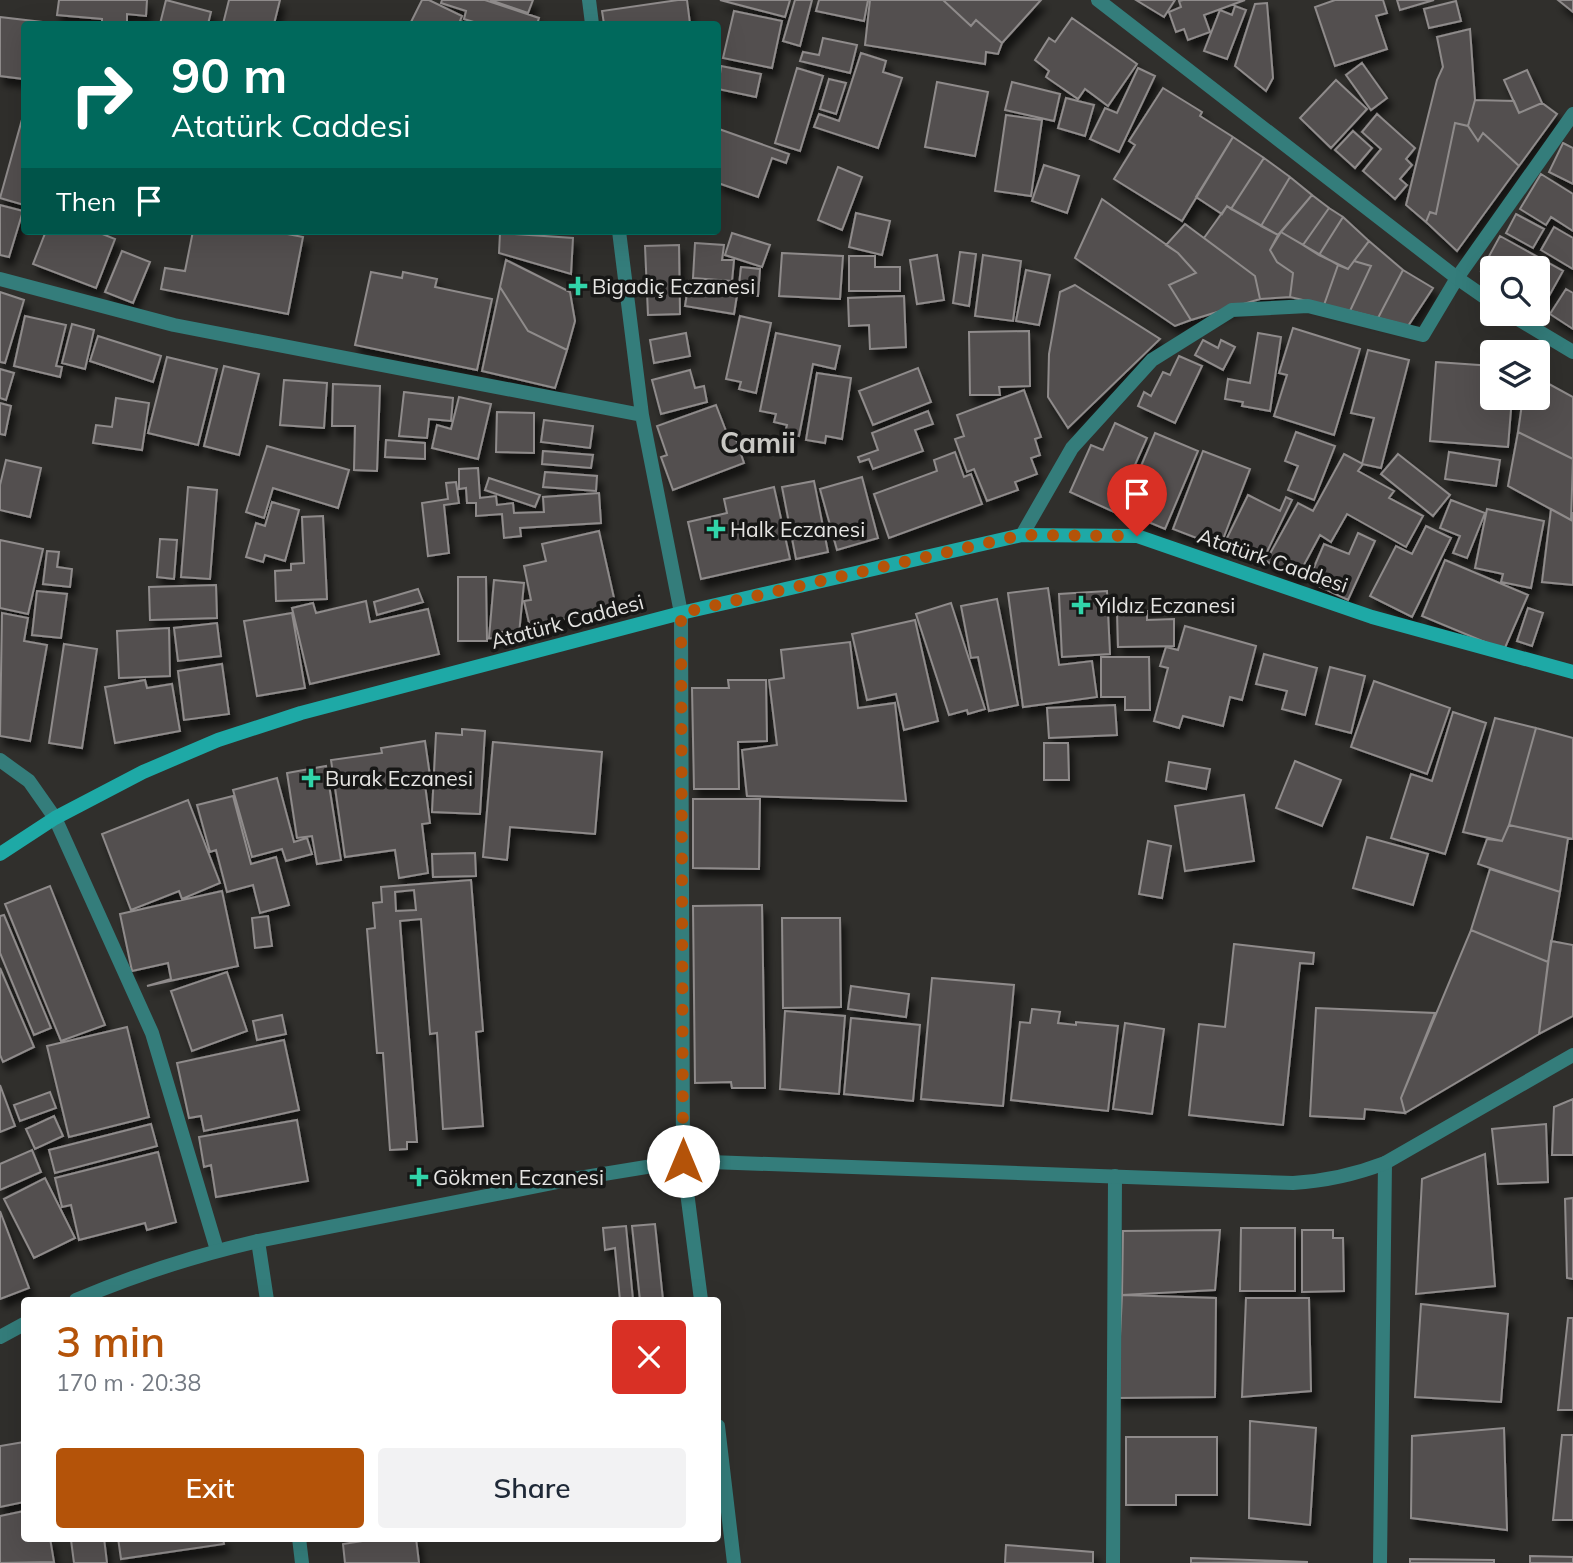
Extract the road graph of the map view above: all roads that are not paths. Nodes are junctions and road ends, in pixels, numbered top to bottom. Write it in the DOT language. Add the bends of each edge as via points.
graph roads {
  1 [pos="589,0"];
  2 [pos="1098,0"];
  3 [pos="592,21"];
  4 [pos="1573,114"];
  5 [pos="620,235"];
  6 [pos="1457,278"];
  7 [pos="0,279"];
  8 [pos="1480,294"];
  9 [pos="1530,326"];
  10 [pos="1573,352"];
  11 [pos="642,415"];
  12 [pos="1022,535"];
  13 [pos="681,613"];
  14 [pos="1573,672"];
  15 [pos="0,760"];
  16 [pos="55,818"];
  17 [pos="0,854"];
  18 [pos="1573,1055"];
  19 [pos="683,1161"];
  20 [pos="1385,1163"];
  21 [pos="1115,1176"];
  22 [pos="258,1241"];
  23 [pos="217,1250"];
  24 [pos="83,1297"];
  25 [pos="267,1297"];
  26 [pos="701,1297"];
  27 [pos="21,1326"];
  28 [pos="0,1337"];
  29 [pos="721,1452"];
  30 [pos="299,1542"];
  31 [pos="302,1563"];
  32 [pos="734,1563"];
  33 [pos="1113,1563"];
  34 [pos="1380,1563"];
  1 -- 3 [label="street"];
  2 -- 6 [label="street"];
  4 -- 6 [label="street"];
  5 -- 11 [label="street"];
  6 -- 8 [label="street"];
  6 -- 12 [label="street" via="1423,335 1308,306 1232,310 1152,360 1072,448"];
  7 -- 11 [label="street" via="174,326"];
  9 -- 10 [label="street"];
  11 -- 13 [label="street"];
  12 -- 13 [label="main road, Atatürk Caddesi"];
  12 -- 14 [label="main road, Atatürk Caddesi" via="1137,536 1372,617"];
  13 -- 16 [label="main road, Atatürk Caddesi" via="302,713 218,740 143,772"];
  13 -- 19 [label="street"];
  15 -- 16 [label="street" via="30,781"];
  16 -- 17 [label="main road, Atatürk Caddesi"];
  16 -- 23 [label="street" via="152,1033"];
  18 -- 20 [label="street"];
  19 -- 21 [label="street"];
  19 -- 22 [label="street"];
  19 -- 26 [label="street"];
  20 -- 21 [label="street" via="1314,1182"];
  20 -- 34 [label="street"];
  21 -- 33 [label="street"];
  22 -- 23 [label="street"];
  22 -- 25 [label="street"];
  23 -- 24 [label="street"];
  27 -- 28 [label="street"];
  29 -- 32 [label="street"];
  30 -- 31 [label="street"];
}
